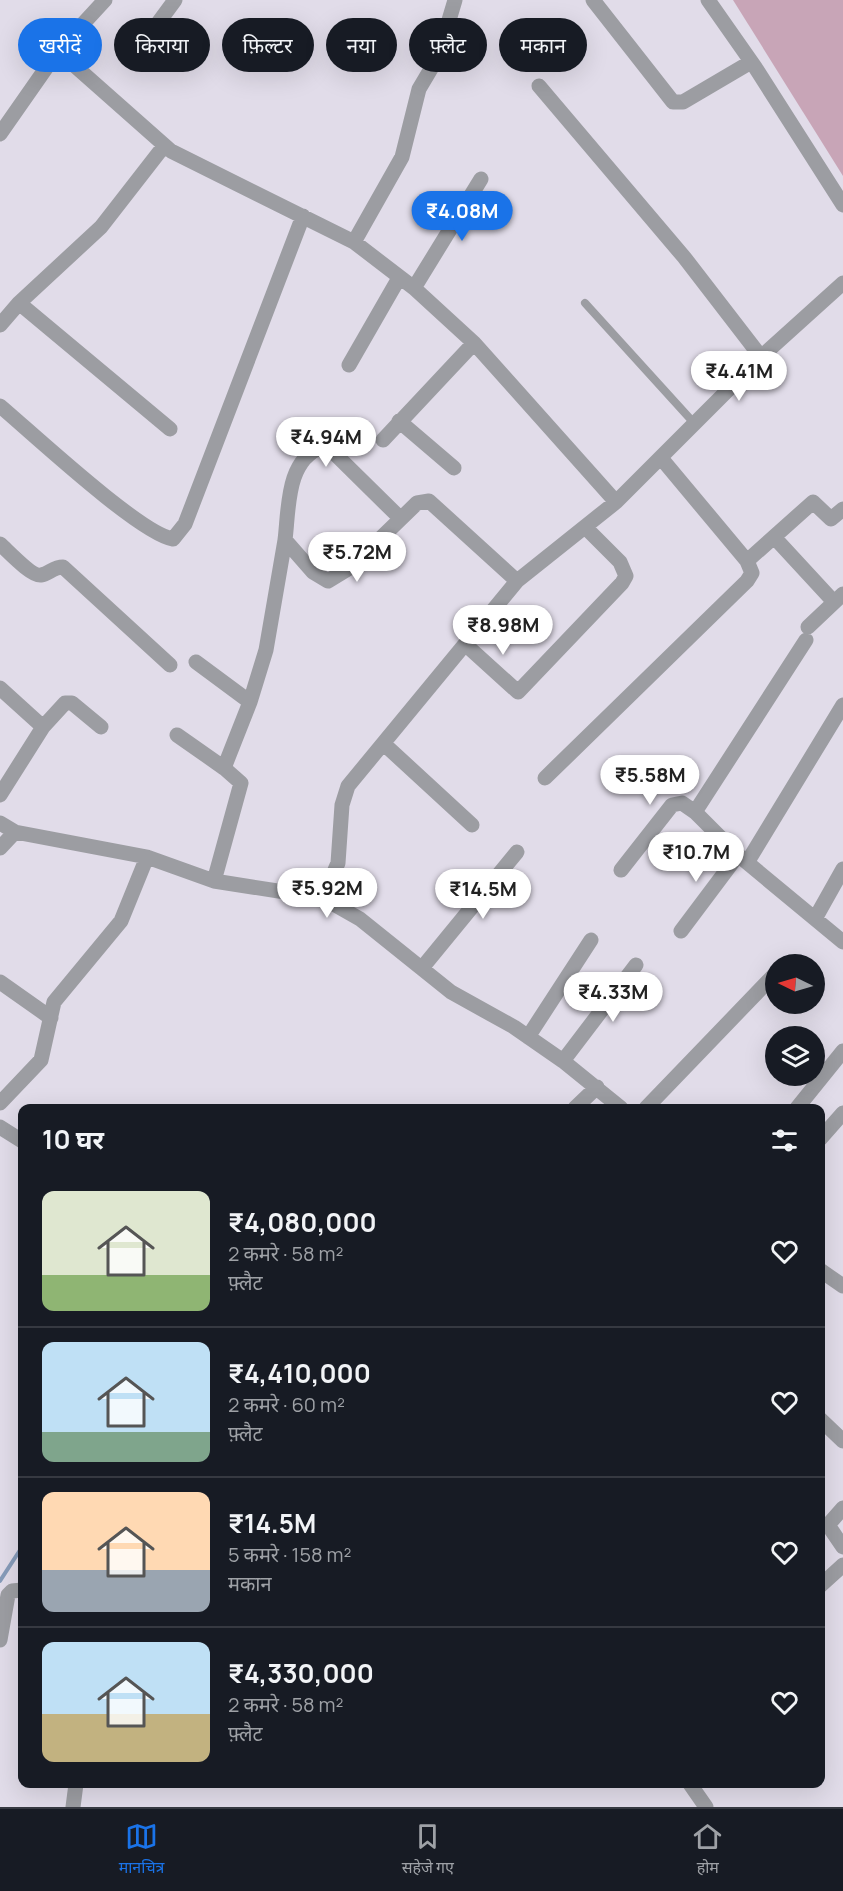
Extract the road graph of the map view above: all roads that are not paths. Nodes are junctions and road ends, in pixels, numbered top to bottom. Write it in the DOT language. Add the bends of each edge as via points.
graph roads {
  1 [pos="105,0"];
  2 [pos="175,0"];
  3 [pos="455,0"];
  4 [pos="593,0"];
  5 [pos="708,0"];
  6 [pos="88,18"];
  7 [pos="162,18"];
  8 [pos="751,62"];
  9 [pos="43,72"];
  10 [pos="81,72"];
  11 [pos="539,86"];
  12 [pos="0,134"];
  13 [pos="164,146"];
  14 [pos="481,179"];
  15 [pos="843,205"];
  16 [pos="303,216"];
  17 [pos="354,242"];
  18 [pos="399,278"];
  19 [pos="843,283"];
  20 [pos="414,288"];
  21 [pos="19,303"];
  22 [pos="585,303"];
  23 [pos="0,325"];
  24 [pos="474,343"];
  25 [pos="761,357"];
  26 [pos="349,365"];
  27 [pos="0,406"];
  28 [pos="399,421"];
  29 [pos="694,423"];
  30 [pos="170,429"];
  31 [pos="383,440"];
  32 [pos="661,458"];
  33 [pos="454,468"];
  34 [pos="616,502"];
  35 [pos="843,509"];
  36 [pos="400,518"];
  37 [pos="586,528"];
  38 [pos="774,537"];
  39 [pos="285,540"];
  40 [pos="0,544"];
  41 [pos="747,561"];
  42 [pos="516,581"];
  43 [pos="839,598"];
  44 [pos="466,645"];
  45 [pos="196,662"];
  46 [pos="170,665"];
  47 [pos="0,688"];
  48 [pos="250,702"];
  49 [pos="843,705"];
  50 [pos="43,727"];
  51 [pos="100,727"];
  52 [pos="177,735"];
  53 [pos="384,744"];
  54 [pos="224,768"];
  55 [pos="544,778"];
  56 [pos="0,795"];
  57 [pos="695,813"];
  58 [pos="0,823"];
  59 [pos="472,825"];
  60 [pos="15,832"];
  61 [pos="0,848"];
  62 [pos="517,852"];
  63 [pos="147,857"];
  64 [pos="743,858"];
  65 [pos="843,869"];
  66 [pos="621,870"];
  67 [pos="214,881"];
  68 [pos="323,898"];
  69 [pos="816,917"];
  70 [pos="681,931"];
  71 [pos="591,940"];
  72 [pos="843,942"];
  73 [pos="636,965"];
  74 [pos="422,968"];
  75 [pos="0,982"];
  76 [pos="765,984"];
  77 [pos="51,1018"];
  78 [pos="528,1037"];
  79 [pos="843,1052"];
  80 [pos="564,1061"];
  81 [pos="597,1087"];
  82 [pos="0,1103"];
  83 [pos="579,1104"];
  84 [pos="616,1104"];
  85 [pos="650,1104"];
  86 [pos="800,1104"];
  87 [pos="843,1113"];
  88 [pos="0,1127"];
  89 [pos="825,1133"];
  90 [pos="18,1138"];
  91 [pos="825,1273"];
  92 [pos="843,1286"];
  93 [pos="825,1424"];
  94 [pos="843,1441"];
  95 [pos="843,1508"];
  96 [pos="843,1547"];
  97 [pos="843,1565"];
  98 [pos="825,1581"];
  99 [pos="18,1590"];
  100 [pos="0,1640"];
  101 [pos="75,1788"];
  102 [pos="693,1788"];
  103 [pos="73,1807"];
  104 [pos="706,1807"];
  1 -- 6 [label="street"];
  2 -- 7 [label="street"];
  3 -- 17 [label="street" via="438,57 419,89 402,157"];
  4 -- 8 [label="street" via="673,102 683,102"];
  5 -- 8 [label="street"];
  8 -- 15 [label="street"];
  9 -- 12 [label="street"];
  10 -- 13 [label="street"];
  11 -- 25 [label="street" via="684,257"];
  13 -- 16 [label="street"];
  13 -- 21 [label="street" via="101,227"];
  14 -- 20 [label="street"];
  16 -- 17 [label="street"];
  16 -- 27 [label="street" via="185,524 173,539 156,532 99,490"];
  17 -- 18 [label="street"];
  18 -- 20 [label="street"];
  18 -- 26 [label="street"];
  19 -- 25 [label="street"];
  20 -- 24 [label="street"];
  21 -- 23 [label="street"];
  21 -- 30 [label="street"];
  22 -- 29 [label="lane"];
  24 -- 28 [label="street"];
  24 -- 34 [label="street"];
  25 -- 29 [label="street"];
  28 -- 31 [label="street"];
  28 -- 33 [label="street"];
  29 -- 32 [label="street"];
  32 -- 34 [label="street"];
  32 -- 41 [label="street"];
  34 -- 37 [label="street"];
  35 -- 38 [label="street" via="831,519 813,502"];
  36 -- 39 [label="street" via="351,567 328,581 313,572"];
  36 -- 39 [label="street" via="331,450 322,447 304,457 294,478"];
  36 -- 42 [label="street" via="422,501 435,504"];
  37 -- 42 [label="street"];
  37 -- 44 [label="street" via="620,562 626,576 518,692"];
  38 -- 41 [label="street"];
  38 -- 43 [label="street"];
  39 -- 48 [label="street" via="266,650"];
  40 -- 46 [label="street" via="34,574 63,567"];
  41 -- 55 [label="street" via="752,573 747,581"];
  42 -- 44 [label="street"];
  43 -- 57 [label="street" via="807,634"];
  44 -- 53 [label="street"];
  45 -- 48 [label="street"];
  47 -- 50 [label="street"];
  48 -- 54 [label="street"];
  49 -- 64 [label="street"];
  50 -- 51 [label="street" via="67,702"];
  50 -- 56 [label="street"];
  52 -- 54 [label="street"];
  53 -- 59 [label="street"];
  53 -- 68 [label="street" via="344,794 338,863"];
  54 -- 67 [label="street" via="241,783"];
  57 -- 64 [label="street"];
  57 -- 66 [label="street" via="682,802 672,805"];
  58 -- 60 [label="street"];
  60 -- 61 [label="street"];
  60 -- 63 [label="street"];
  62 -- 74 [label="street"];
  63 -- 67 [label="street"];
  63 -- 77 [label="street" via="121,921 57,998"];
  64 -- 69 [label="street"];
  64 -- 70 [label="street"];
  65 -- 69 [label="street"];
  67 -- 68 [label="street"];
  68 -- 74 [label="street" via="360,919"];
  69 -- 72 [label="street"];
  71 -- 78 [label="street"];
  73 -- 80 [label="street"];
  74 -- 78 [label="street" via="451,992"];
  75 -- 77 [label="street"];
  76 -- 85 [label="street"];
  77 -- 82 [label="street" via="42,1060"];
  78 -- 80 [label="street"];
  79 -- 86 [label="street"];
  80 -- 81 [label="street"];
  81 -- 83 [label="street"];
  81 -- 84 [label="street"];
  87 -- 89 [label="street"];
  88 -- 90 [label="street"];
  91 -- 92 [label="street"];
  93 -- 94 [label="street"];
  95 -- 96 [label="street" via="828,1525"];
  97 -- 98 [label="street"];
  99 -- 100 [label="street" via="8,1596"];
  101 -- 103 [label="street"];
  102 -- 104 [label="street"];
}
